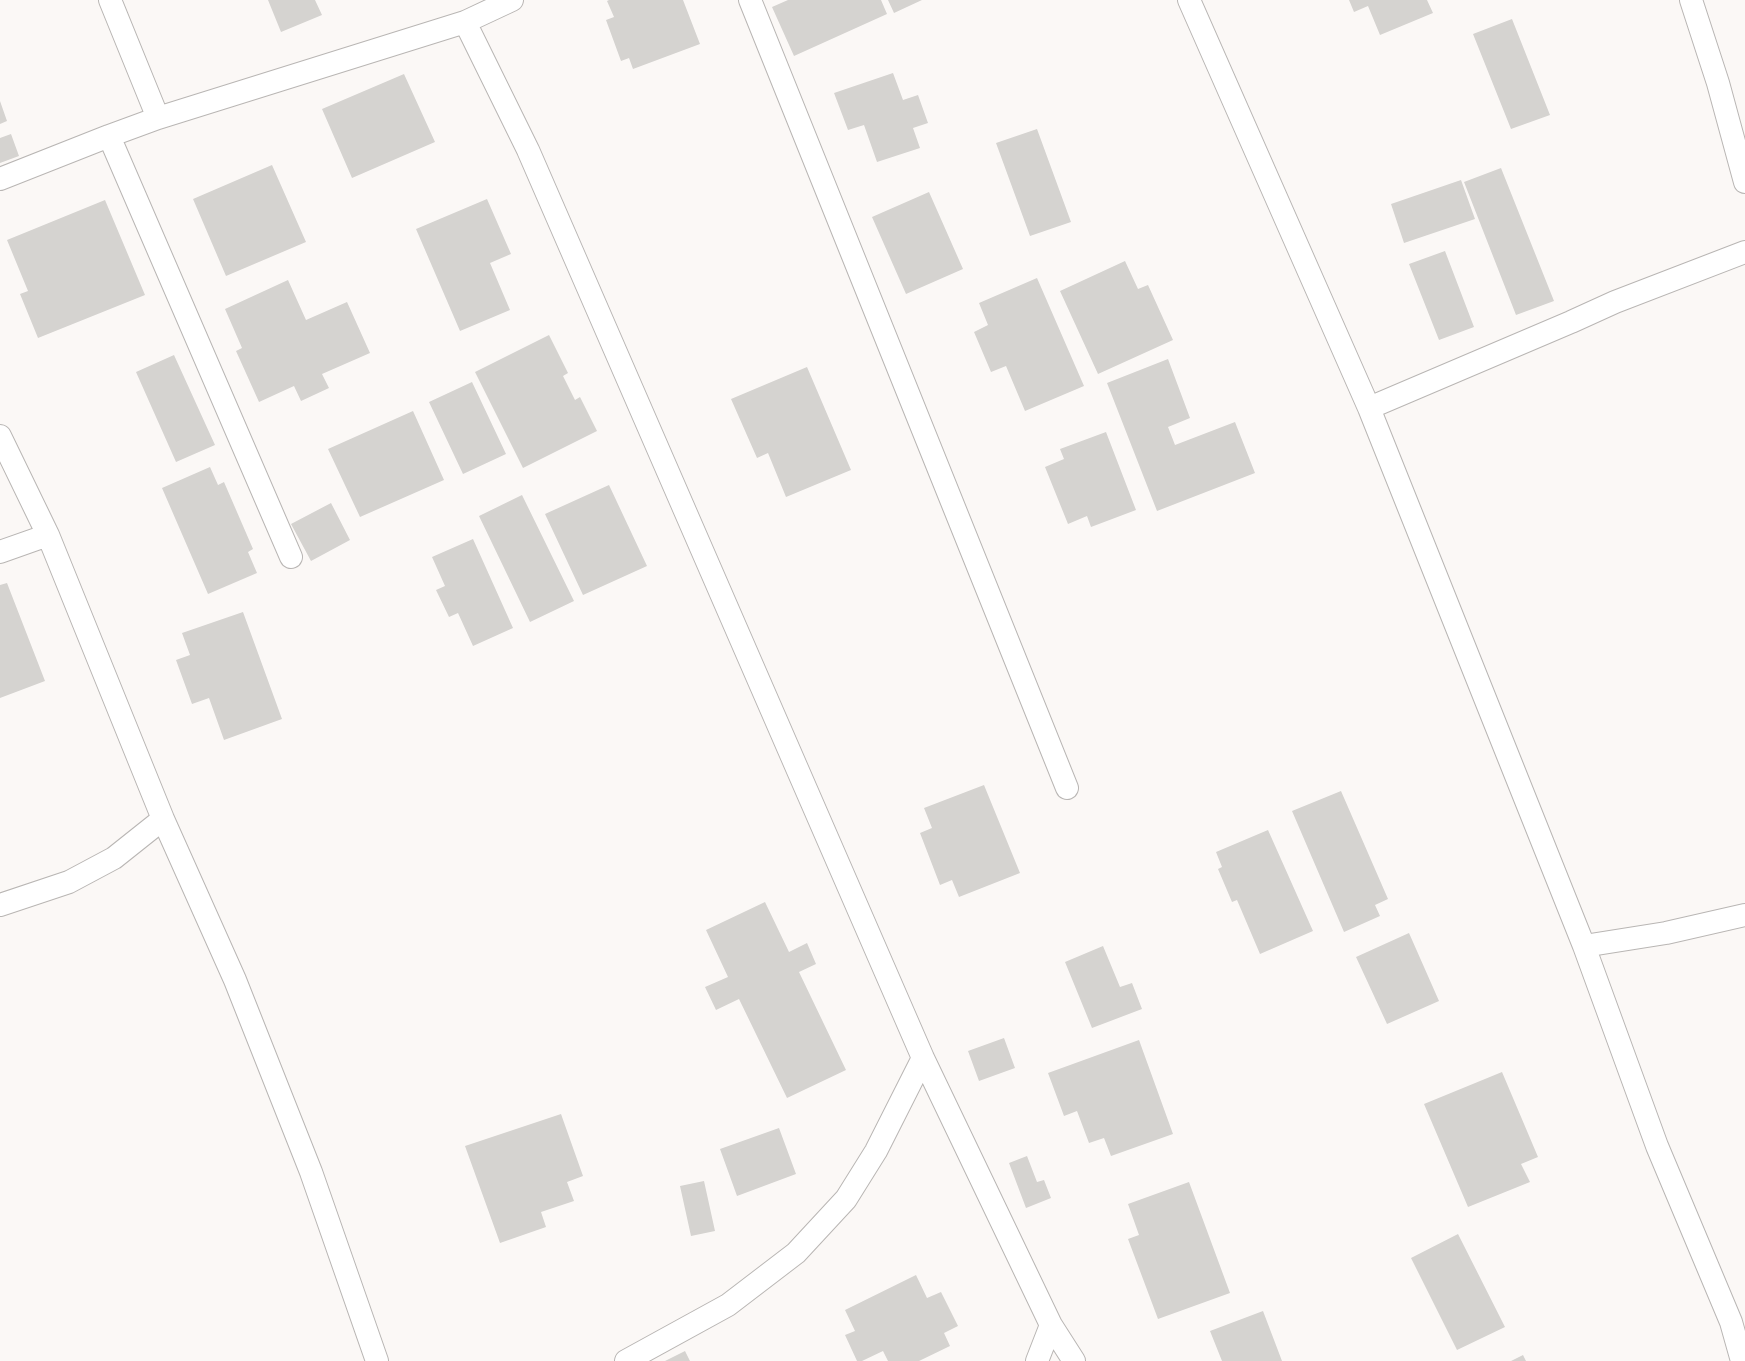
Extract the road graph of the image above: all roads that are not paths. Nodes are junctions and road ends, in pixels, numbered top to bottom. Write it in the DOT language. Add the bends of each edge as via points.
graph roads {
  1 [pos="110,0"];
  2 [pos="512,0"];
  3 [pos="750,0"];
  4 [pos="1188,0"];
  5 [pos="1691,0"];
  6 [pos="465,22"];
  7 [pos="158,118"];
  8 [pos="109,136"];
  9 [pos="0,179"];
  10 [pos="1745,182"];
  11 [pos="1745,252"];
  12 [pos="1369,408"];
  13 [pos="0,436"];
  14 [pos="48,535"];
  15 [pos="0,552"];
  16 [pos="290,557"];
  17 [pos="1068,788"];
  18 [pos="163,819"];
  19 [pos="0,905"];
  20 [pos="1745,915"];
  21 [pos="1584,946"];
  22 [pos="924,1058"];
  23 [pos="1051,1325"];
  24 [pos="377,1361"];
  25 [pos="626,1361"];
  26 [pos="1037,1361"];
  27 [pos="1074,1361"];
  28 [pos="1742,1361"];
  1 -- 7 [label="street"];
  2 -- 6 [label="street"];
  3 -- 17 [label="street"];
  4 -- 12 [label="street"];
  5 -- 10 [label="street" via="1718,83"];
  6 -- 7 [label="street"];
  6 -- 22 [label="street" via="531,158"];
  7 -- 8 [label="street"];
  8 -- 9 [label="street"];
  8 -- 16 [label="street"];
  11 -- 12 [label="street" via="1615,302"];
  12 -- 21 [label="street"];
  13 -- 14 [label="street"];
  14 -- 15 [label="street"];
  14 -- 18 [label="street"];
  18 -- 19 [label="street" via="114,858 69,882"];
  18 -- 24 [label="street" via="235,980 311,1172"];
  20 -- 21 [label="street" via="1666,933"];
  21 -- 28 [label="street" via="1657,1146 1731,1322"];
  22 -- 23 [label="street"];
  22 -- 25 [label="street" via="876,1151 846,1199 796,1254 728,1305"];
  23 -- 26 [label="street"];
  23 -- 27 [label="street"];
}
